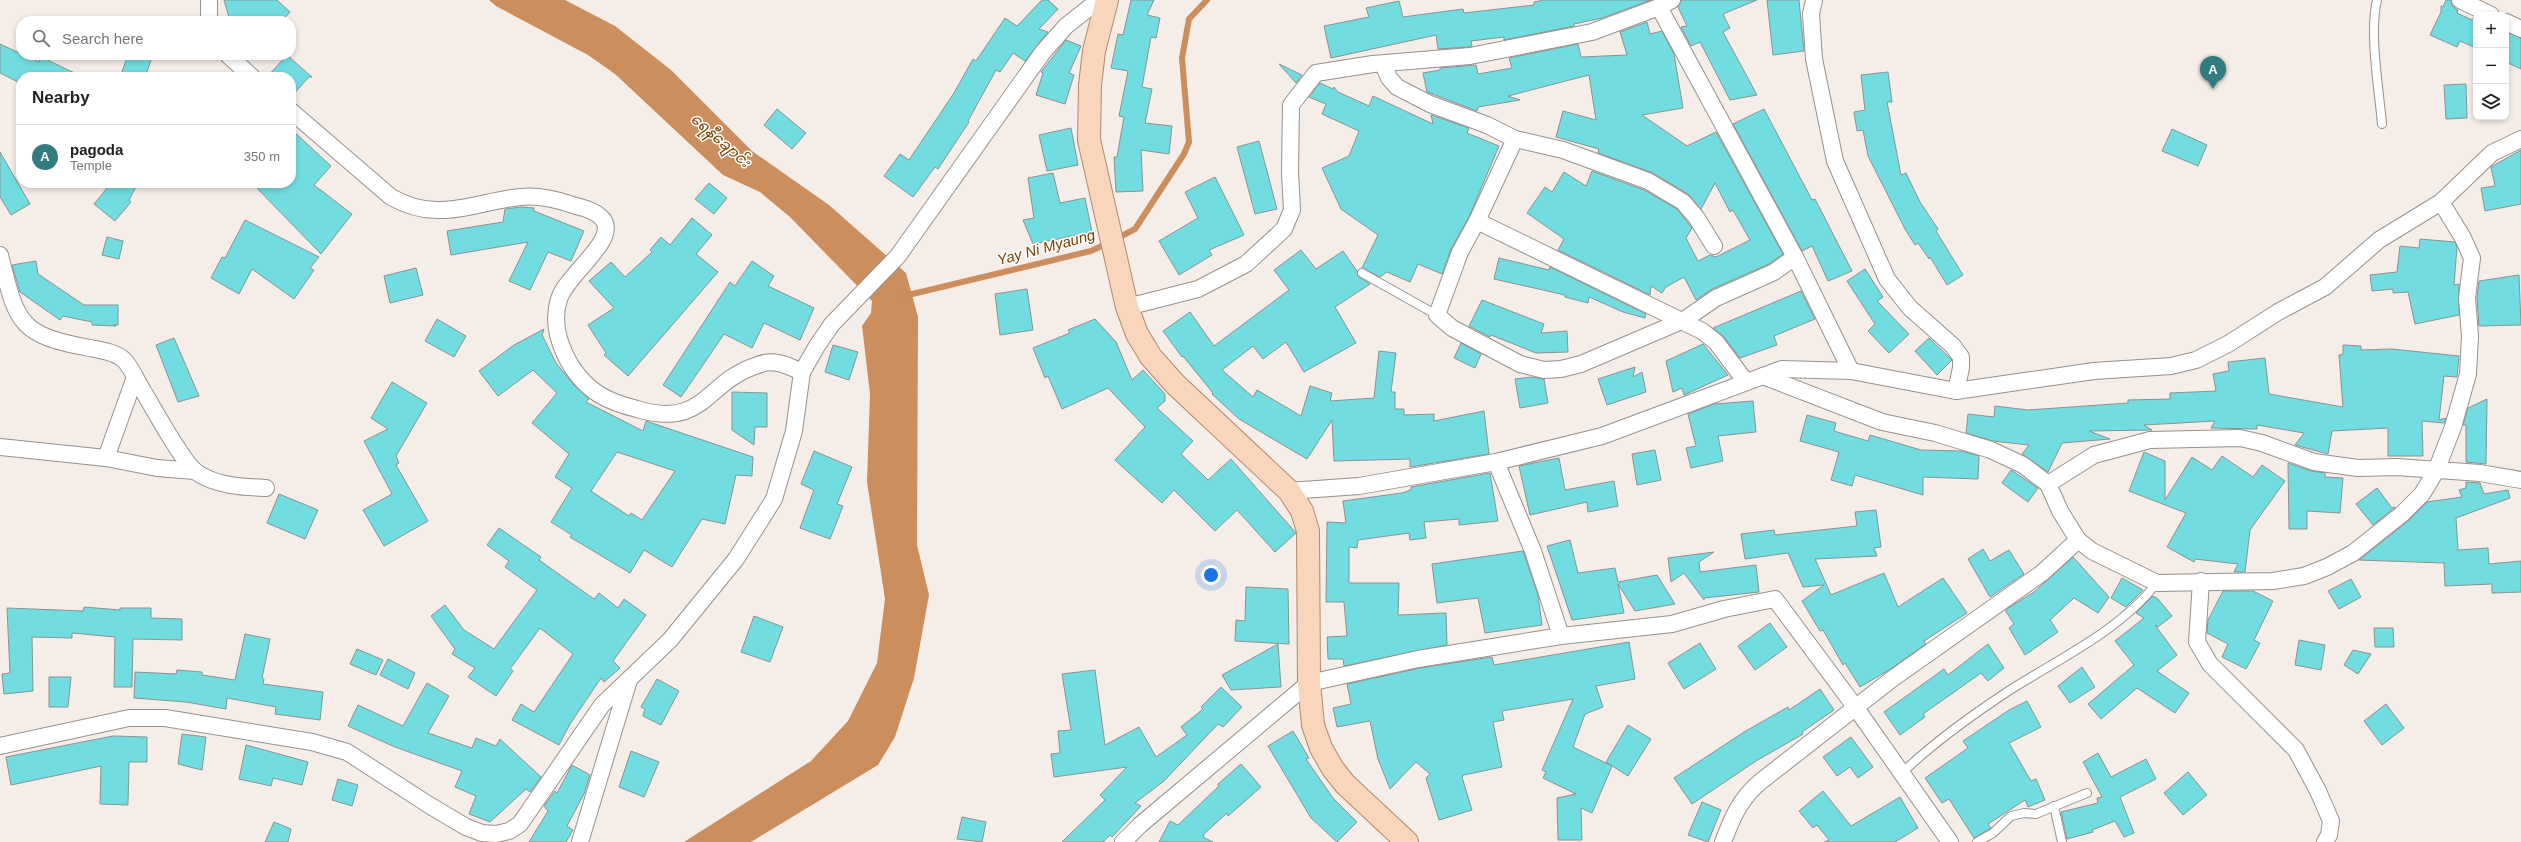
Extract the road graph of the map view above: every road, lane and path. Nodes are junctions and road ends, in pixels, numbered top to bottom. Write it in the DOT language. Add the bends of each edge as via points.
graph roads {
  1 [pos="209,0"];
  2 [pos="1099,0"];
  3 [pos="1107,0"];
  4 [pos="1814,0"];
  5 [pos="2377,0"];
  6 [pos="2460,0"];
  7 [pos="1665,4"];
  8 [pos="2485,12"];
  9 [pos="209,16"];
  10 [pos="2509,23"];
  11 [pos="2521,28"];
  12 [pos="233,60"];
  13 [pos="1383,64"];
  14 [pos="247,72"];
  15 [pos="296,115"];
  16 [pos="2382,124"];
  17 [pos="1515,139"];
  18 [pos="2521,139"];
  19 [pos="2441,202"];
  20 [pos="1477,221"];
  21 [pos="1714,246"];
  22 [pos="0,254"];
  23 [pos="1795,257"];
  24 [pos="1362,273"];
  25 [pos="1128,308"];
  26 [pos="1437,315"];
  27 [pos="1684,320"];
  28 [pos="1851,371"];
  29 [pos="802,372"];
  30 [pos="1763,376"];
  31 [pos="135,378"];
  32 [pos="1746,382"];
  33 [pos="1956,392"];
  34 [pos="0,446"];
  35 [pos="106,458"];
  36 [pos="1496,462"];
  37 [pos="195,471"];
  38 [pos="2436,471"];
  39 [pos="2521,480"];
  40 [pos="2048,484"];
  41 [pos="266,488"];
  42 [pos="1289,491"];
  43 [pos="2078,540"];
  44 [pos="2201,582"];
  45 [pos="2157,583"];
  46 [pos="1561,636"];
  47 [pos="629,679"];
  48 [pos="1309,683"];
  49 [pos="1856,708"];
  50 [pos="0,746"];
  51 [pos="1902,773"];
  52 [pos="2087,793"];
  53 [pos="2054,806"];
  54 [pos="580,842"];
  55 [pos="1123,842"];
  56 [pos="1408,842"];
  57 [pos="1723,842"];
  58 [pos="1950,842"];
  59 [pos="1977,842"];
  60 [pos="2062,842"];
  61 [pos="2325,842"];
  1 -- 9 [label="street"];
  2 -- 29 [label="street" via="1066,26 1042,52 898,256 832,324"];
  3 -- 25 [label="main road" via="1093,58 1089,140"];
  4 -- 33 [label="street" via="1811,14 1814,59 1835,161 1887,279 1910,308 1952,346 1960,357 1962,368"];
  5 -- 16 [label="lane" via="2374,12 2375,37"];
  6 -- 8 [label="street"];
  7 -- 13 [label="street" via="1592,32 1470,56"];
  7 -- 23 [label="street"];
  10 -- 11 [label="street"];
  12 -- 14 [label="street"];
  13 -- 17 [label="street" via="1389,78 1397,87 1430,104 1487,125"];
  13 -- 25 [label="street" via="1316,73 1291,105 1292,210 1284,229 1246,264 1198,289"];
  15 -- 29 [label="street" via="391,197 408,206 442,210 522,196 550,198 597,214 606,226 606,236 599,248 566,284 559,300 557,320 559,340 569,362 583,381 601,395 638,410 673,414 688,411 703,403 736,374 767,362 779,363"];
  17 -- 20 [label="street"];
  17 -- 21 [label="street" via="1563,150 1648,180 1683,202"];
  18 -- 19 [label="street" via="2492,153"];
  19 -- 33 [label="street" via="2379,240 2325,287 2196,360 2171,366 2094,371"];
  19 -- 38 [label="street" via="2464,238 2472,258 2467,298 2470,336 2468,374 2453,427"];
  20 -- 26 [label="street" via="1460,252"];
  20 -- 27 [label="street"];
  22 -- 31 [label="street" via="13,306 28,326 63,343 116,356 124,360"];
  23 -- 27 [label="street" via="1774,272 1716,298"];
  23 -- 28 [label="street"];
  24 -- 26 [label="lane"];
  25 -- 42 [label="main road" via="1137,334 1151,357 1165,373"];
  26 -- 27 [label="street" via="1452,328 1520,364 1544,370 1581,364"];
  27 -- 32 [label="street" via="1716,342"];
  28 -- 30 [label="street" via="1782,369"];
  28 -- 33 [label="street"];
  29 -- 47 [label="street" via="794,431 783,473 771,504 731,565 670,640"];
  30 -- 32 [label="street"];
  30 -- 40 [label="street" via="1882,422 1935,433 1992,450 2023,465"];
  31 -- 35 [label="street"];
  31 -- 37 [label="street"];
  32 -- 36 [label="street" via="1602,436"];
  34 -- 35 [label="street"];
  35 -- 37 [label="street" via="157,468"];
  36 -- 42 [label="street" via="1359,486"];
  36 -- 46 [label="street" via="1533,551"];
  37 -- 41 [label="street" via="217,482"];
  38 -- 39 [label="street" via="2480,473"];
  38 -- 40 [label="street" via="2397,467 2358,468 2314,462 2262,443 2240,438 2150,440 2094,455"];
  38 -- 44 [label="street" via="2422,494 2402,514 2353,553 2327,567 2304,576 2273,581"];
  40 -- 43 [label="street" via="2060,511"];
  42 -- 48 [label="main road" via="1302,510 1308,531"];
  43 -- 45 [label="street" via="2092,551"];
  43 -- 49 [label="street" via="2042,574 1892,679"];
  44 -- 45 [label="street"];
  44 -- 61 [label="street" via="2198,642 2210,664 2296,750 2331,821"];
  45 -- 51 [label="lane" via="2140,605 2081,649 2011,690 1952,730 1921,754"];
  46 -- 48 [label="street" via="1418,659"];
  46 -- 49 [label="street" via="1672,624 1724,609 1775,599"];
  47 -- 50 [label="street" via="602,704 520,824 509,831 496,834 482,833 466,827 347,752 312,742 165,718 129,718"];
  47 -- 54 [label="street"];
  48 -- 55 [label="street"];
  48 -- 56 [label="main road" via="1313,725 1333,769 1345,784"];
  49 -- 51 [label="street"];
  49 -- 57 [label="street" via="1746,795 1735,811"];
  51 -- 58 [label="street"];
  52 -- 53 [label="lane"];
  53 -- 59 [label="lane" via="2036,814 2010,816 1992,834"];
  53 -- 60 [label="lane"];
}
